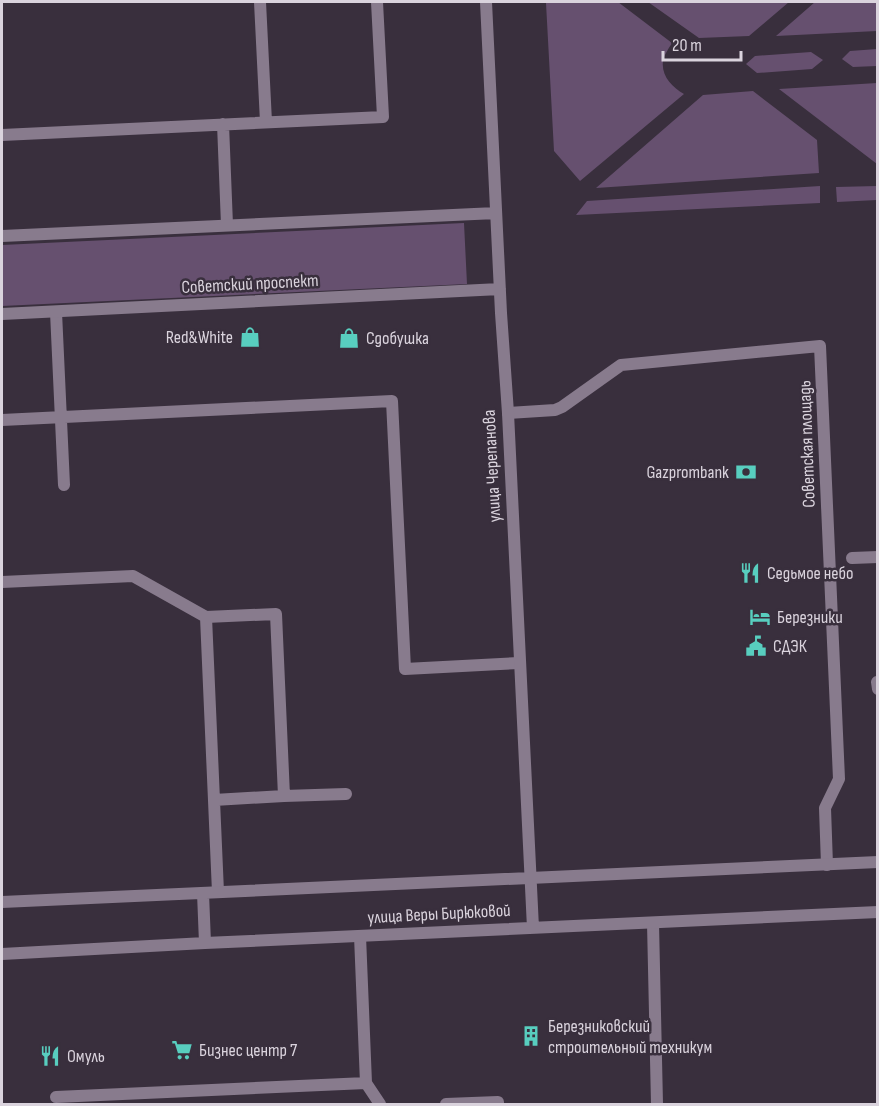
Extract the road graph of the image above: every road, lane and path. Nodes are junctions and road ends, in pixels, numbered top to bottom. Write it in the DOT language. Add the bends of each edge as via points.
graph roads {
  1 [pos="260,2"];
  2 [pos="377,2"];
  3 [pos="486,2"];
  4 [pos="266,122"];
  5 [pos="223,124"];
  6 [pos="2,135"];
  7 [pos="496,213"];
  8 [pos="227,225"];
  9 [pos="2,236"];
  10 [pos="500,289"];
  11 [pos="56,312"];
  12 [pos="2,315"];
  13 [pos="508,413"];
  14 [pos="61,417"];
  15 [pos="2,420"];
  16 [pos="64,485"];
  17 [pos="878,557"];
  18 [pos="852,558"];
  19 [pos="2,582"];
  20 [pos="206,617"];
  21 [pos="519,663"];
  22 [pos="877,682"];
  23 [pos="878,690"];
  24 [pos="346,794"];
  25 [pos="284,796"];
  26 [pos="214,800"];
  27 [pos="878,862"];
  28 [pos="827,864"];
  29 [pos="530,878"];
  30 [pos="218,892"];
  31 [pos="203,893"];
  32 [pos="2,902"];
  33 [pos="878,912"];
  34 [pos="653,923"];
  35 [pos="533,928"];
  36 [pos="360,936"];
  37 [pos="205,943"];
  38 [pos="2,954"];
  39 [pos="366,1083"];
  40 [pos="56,1097"];
  41 [pos="380,1104"];
  42 [pos="446,1104"];
  43 [pos="498,1104"];
  44 [pos="657,1104"];
  1 -- 4 [label="street"];
  2 -- 4 [label="street" via="383,117"];
  3 -- 7 [label="street, улица Черепанова"];
  4 -- 5 [label="street"];
  5 -- 6 [label="street"];
  5 -- 8 [label="street"];
  7 -- 8 [label="street"];
  7 -- 10 [label="street, улица Черепанова"];
  8 -- 9 [label="street"];
  10 -- 11 [label="street, Советский проспект"];
  10 -- 13 [label="street, улица Черепанова"];
  11 -- 12 [label="street, Советский проспект"];
  11 -- 14 [label="street"];
  13 -- 21 [label="street, улица Черепанова"];
  13 -- 28 [label="street, Советская площадь" via="555,410 621,365 820,346 839,779 825,808"];
  14 -- 15 [label="street"];
  14 -- 16 [label="street"];
  14 -- 21 [label="street" via="392,401 405,669"];
  17 -- 18 [label="street"];
  19 -- 20 [label="street" via="133,576"];
  20 -- 25 [label="street" via="276,614"];
  20 -- 26 [label="street"];
  21 -- 29 [label="street, улица Черепанова"];
  22 -- 23 [label="street"];
  24 -- 25 [label="street"];
  25 -- 26 [label="street"];
  26 -- 30 [label="street"];
  27 -- 28 [label="street, улица Веры Бирюковой"];
  28 -- 29 [label="street, улица Веры Бирюковой"];
  29 -- 30 [label="street, улица Веры Бирюковой"];
  29 -- 35 [label="street, улица Черепанова"];
  30 -- 31 [label="street, улица Веры Бирюковой"];
  31 -- 32 [label="street, улица Веры Бирюковой"];
  31 -- 37 [label="street"];
  33 -- 34 [label="street, улица Веры Бирюковой"];
  34 -- 35 [label="street, улица Веры Бирюковой"];
  34 -- 44 [label="street"];
  35 -- 36 [label="street, улица Веры Бирюковой"];
  36 -- 37 [label="street, улица Веры Бирюковой"];
  36 -- 39 [label="street"];
  37 -- 38 [label="street, улица Веры Бирюковой"];
  39 -- 40 [label="street"];
  39 -- 41 [label="street"];
  42 -- 43 [label="street"];
}
